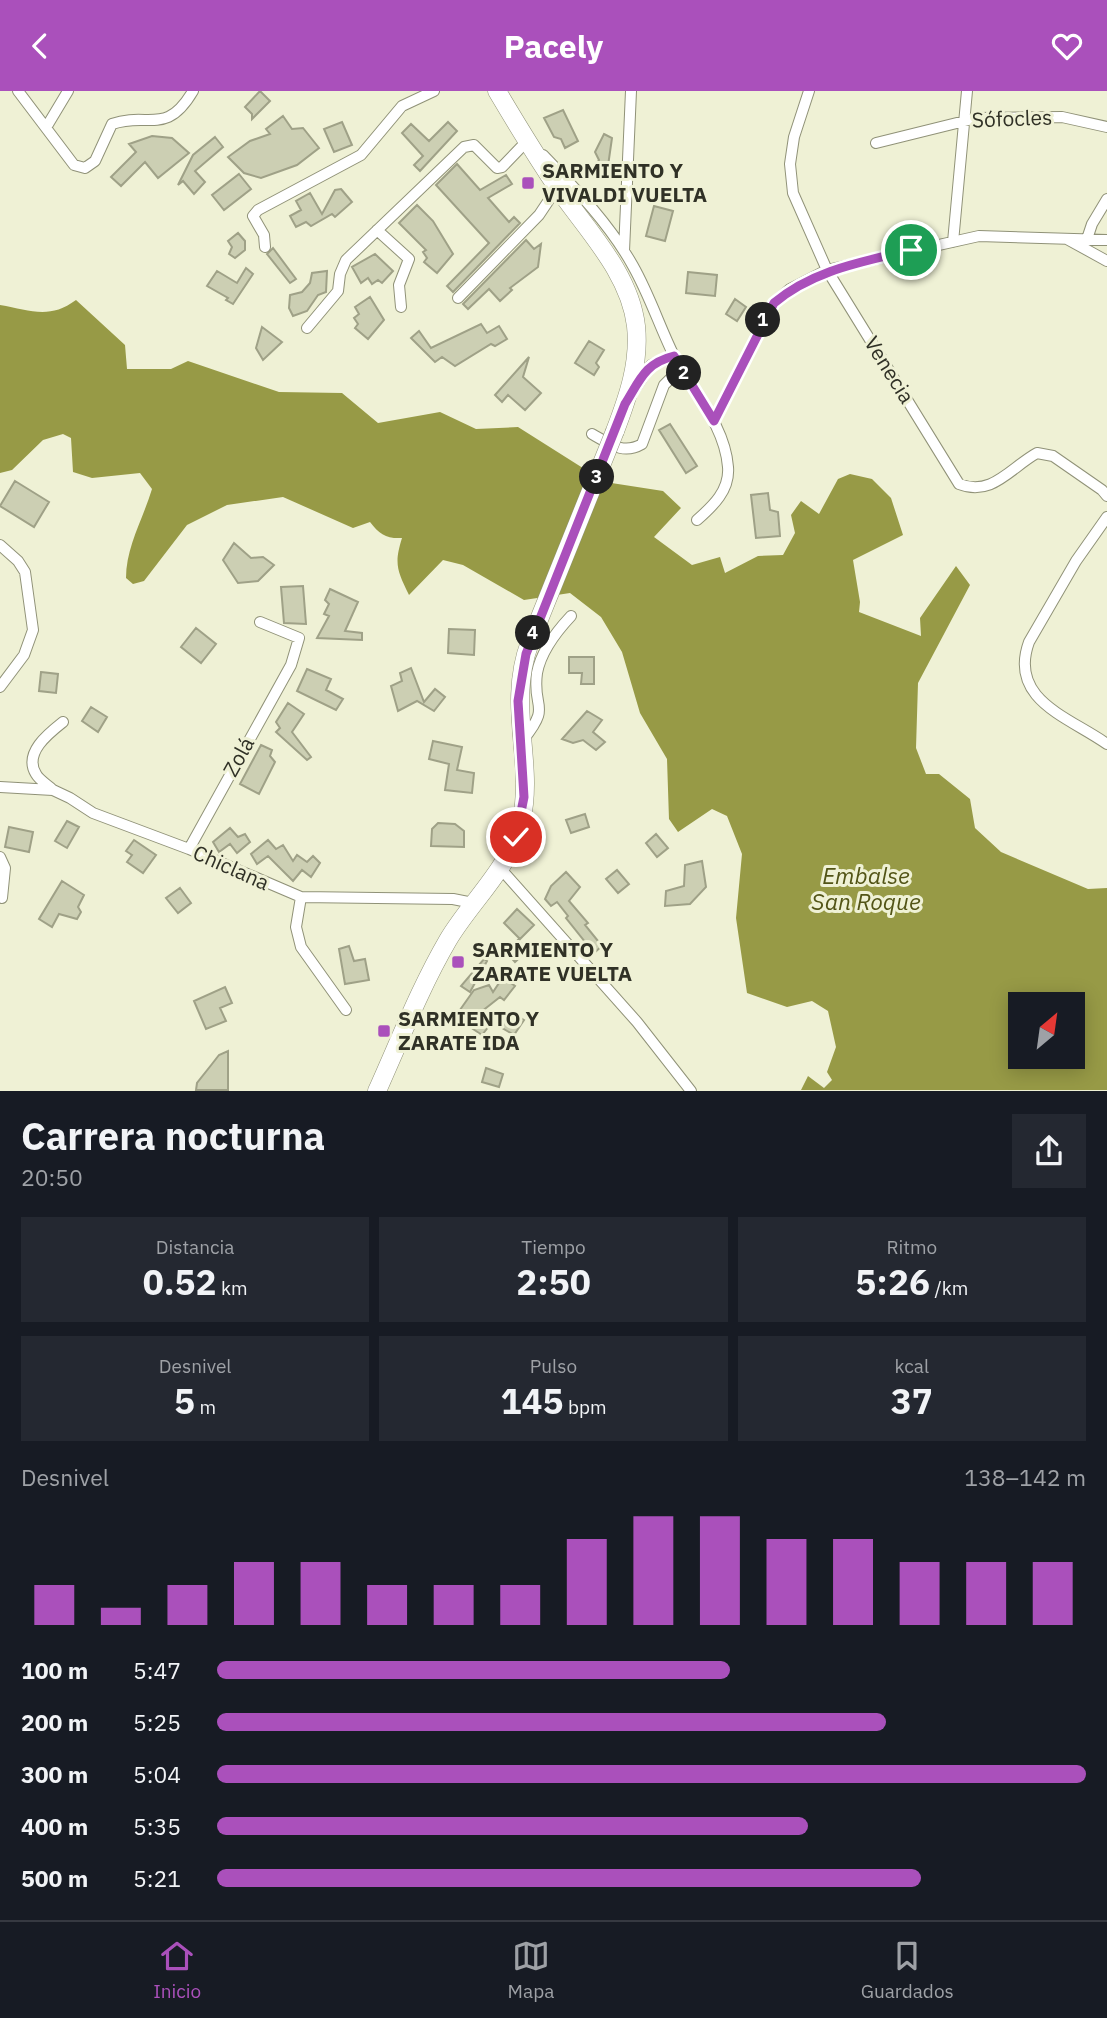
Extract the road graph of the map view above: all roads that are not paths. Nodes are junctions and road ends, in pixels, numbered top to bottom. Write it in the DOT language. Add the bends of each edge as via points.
graph roads {
  1 [pos="18,91"];
  2 [pos="68,91"];
  3 [pos="193,91"];
  4 [pos="434,91"];
  5 [pos="497,91"];
  6 [pos="631,91"];
  7 [pos="808,91"];
  8 [pos="967,91"];
  9 [pos="964,121"];
  10 [pos="47,126"];
  11 [pos="1107,127"];
  12 [pos="525,137"];
  13 [pos="876,143"];
  14 [pos="557,188"];
  15 [pos="1107,199"];
  16 [pos="377,230"];
  17 [pos="1067,239"];
  18 [pos="1087,239"];
  19 [pos="1107,240"];
  20 [pos="953,242"];
  21 [pos="264,247"];
  22 [pos="624,251"];
  23 [pos="1107,261"];
  24 [pos="827,270"];
  25 [pos="458,298"];
  26 [pos="401,307"];
  27 [pos="307,328"];
  28 [pos="674,356"];
  29 [pos="681,367"];
  30 [pos="625,404"];
  31 [pos="714,421"];
  32 [pos="592,435"];
  33 [pos="1107,496"];
  34 [pos="1107,517"];
  35 [pos="697,520"];
  36 [pos="0,545"];
  37 [pos="571,616"];
  38 [pos="260,622"];
  39 [pos="0,687"];
  40 [pos="63,722"];
  41 [pos="521,743"];
  42 [pos="1107,744"];
  43 [pos="0,787"];
  44 [pos="53,790"];
  45 [pos="189,849"];
  46 [pos="0,857"];
  47 [pos="500,867"];
  48 [pos="301,897"];
  49 [pos="2,898"];
  50 [pos="473,903"];
  51 [pos="346,1010"];
  52 [pos="377,1090"];
  53 [pos="691,1090"];
  1 -- 10 [label="street"];
  2 -- 10 [label="street"];
  3 -- 10 [label="street" via="166,120 112,124 95,161 85,168 74,165"];
  4 -- 21 [label="street" via="401,106 361,155 258,209 253,216 264,235"];
  5 -- 12 [label="main road"];
  6 -- 22 [label="street"];
  7 -- 24 [label="street, Venecia" via="794,137 790,178"];
  8 -- 9 [label="street"];
  9 -- 11 [label="street, Sófocles" via="1062,117"];
  9 -- 13 [label="street, Sófocles"];
  9 -- 20 [label="street"];
  12 -- 14 [label="main road"];
  12 -- 16 [label="street" via="502,167 474,145 464,147"];
  12 -- 22 [label="street" via="567,179"];
  14 -- 25 [label="street" via="539,215"];
  14 -- 30 [label="main road" via="616,270 631,304 636,354"];
  15 -- 18 [label="street"];
  16 -- 26 [label="street" via="409,259 399,285"];
  16 -- 27 [label="street" via="346,260 338,291"];
  17 -- 18 [label="street"];
  17 -- 20 [label="street" via="1004,235"];
  17 -- 23 [label="street"];
  18 -- 19 [label="street"];
  20 -- 24 [label="street"];
  22 -- 28 [label="street"];
  24 -- 31 [label="street" via="774,303"];
  24 -- 33 [label="street, Venecia" via="959,484 991,485 1037,453 1053,456"];
  28 -- 29 [label="street"];
  28 -- 30 [label="street" via="651,365"];
  29 -- 31 [label="street"];
  29 -- 32 [label="street" via="664,384 642,444 623,449"];
  30 -- 41 [label="main road, bridge" via="530,642 519,687"];
  31 -- 35 [label="street" via="726,455 727,481 722,494"];
  34 -- 42 [label="street" via="1029,642 1023,674 1038,698"];
  36 -- 39 [label="street" via="25,572 33,630 24,655"];
  37 -- 41 [label="street" via="539,664 536,694 540,717"];
  38 -- 45 [label="street, Zolá" via="299,638 291,665"];
  40 -- 44 [label="street" via="38,744 33,767"];
  41 -- 47 [label="main road" via="523,810 516,837"];
  43 -- 44 [label="street, Chiclana"];
  44 -- 45 [label="street, Chiclana" via="93,813"];
  45 -- 48 [label="street, Chiclana"];
  46 -- 49 [label="street" via="5,868"];
  47 -- 50 [label="main road"];
  47 -- 53 [label="street"];
  48 -- 50 [label="street, Chiclana"];
  48 -- 51 [label="street" via="296,927 301,947"];
  50 -- 52 [label="main road" via="438,959"];
}
